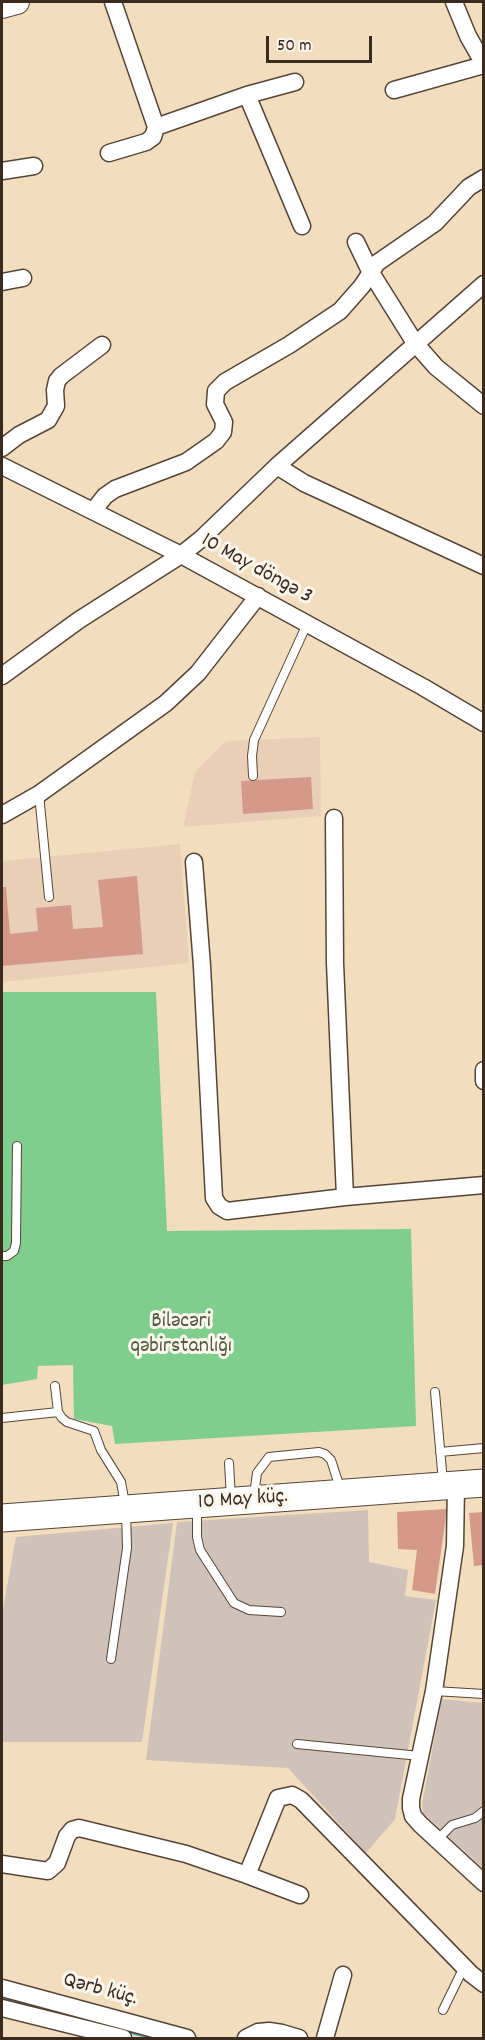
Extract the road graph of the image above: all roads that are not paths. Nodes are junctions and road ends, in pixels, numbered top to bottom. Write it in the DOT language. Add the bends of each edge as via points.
graph roads {
  1 [pos="17,2"];
  2 [pos="113,2"];
  3 [pos="454,2"];
  4 [pos="2,6"];
  5 [pos="483,64"];
  6 [pos="295,82"];
  7 [pos="394,90"];
  8 [pos="247,95"];
  9 [pos="156,127"];
  10 [pos="109,153"];
  11 [pos="34,166"];
  12 [pos="2,171"];
  13 [pos="483,178"];
  14 [pos="302,226"];
  15 [pos="356,242"];
  16 [pos="370,271"];
  17 [pos="23,278"];
  18 [pos="2,282"];
  19 [pos="483,284"];
  20 [pos="415,343"];
  21 [pos="102,345"];
  22 [pos="483,406"];
  23 [pos="2,448"];
  24 [pos="277,466"];
  25 [pos="4,471"];
  26 [pos="93,511"];
  27 [pos="181,555"];
  28 [pos="483,566"];
  29 [pos="258,596"];
  30 [pos="307,624"];
  31 [pos="2,676"];
  32 [pos="483,723"];
  33 [pos="253,776"];
  34 [pos="39,794"];
  35 [pos="2,815"];
  36 [pos="334,818"];
  37 [pos="194,862"];
  38 [pos="49,897"];
  39 [pos="483,1070"];
  40 [pos="483,1081"];
  41 [pos="17,1146"];
  42 [pos="483,1185"];
  43 [pos="345,1197"];
  44 [pos="2,1256"];
  45 [pos="55,1386"];
  46 [pos="435,1392"];
  47 [pos="58,1412"];
  48 [pos="2,1418"];
  49 [pos="483,1448"];
  50 [pos="440,1452"];
  51 [pos="228,1463"];
  52 [pos="483,1483"];
  53 [pos="450,1485"];
  54 [pos="342,1494"];
  55 [pos="242,1502"];
  56 [pos="197,1505"];
  57 [pos="126,1510"];
  58 [pos="2,1518"];
  59 [pos="281,1612"];
  60 [pos="111,1659"];
  61 [pos="434,1690"];
  62 [pos="483,1694"];
  63 [pos="297,1744"];
  64 [pos="420,1756"];
  65 [pos="483,1811"];
  66 [pos="437,1840"];
  67 [pos="2,1864"];
  68 [pos="247,1875"];
  69 [pos="483,1883"];
  70 [pos="300,1895"];
  71 [pos="464,1966"];
  72 [pos="343,1976"];
  73 [pos="483,1984"];
  74 [pos="2,1988"];
  75 [pos="2,2008"];
  76 [pos="443,2010"];
  77 [pos="123,2038"];
  78 [pos="187,2038"];
  79 [pos="246,2038"];
  80 [pos="299,2038"];
  81 [pos="325,2038"];
  1 -- 4 [label="street"];
  2 -- 9 [label="street"];
  3 -- 5 [label="street"];
  5 -- 7 [label="street"];
  6 -- 8 [label="street"];
  8 -- 9 [label="street"];
  8 -- 14 [label="street"];
  9 -- 10 [label="street" via="153,137 146,142"];
  11 -- 12 [label="street"];
  13 -- 16 [label="street" via="469,186 435,223 384,256"];
  15 -- 16 [label="street"];
  16 -- 20 [label="street"];
  16 -- 26 [label="street" via="340,311 216,391 215,404 224,422 216,441 186,462 115,489"];
  17 -- 18 [label="street"];
  19 -- 20 [label="street"];
  20 -- 22 [label="street" via="436,367"];
  20 -- 24 [label="street"];
  21 -- 23 [label="street" via="60,376 55,390 56,406 48,420"];
  24 -- 27 [label="street"];
  24 -- 28 [label="street" via="304,483"];
  25 -- 26 [label="street, 10 May döngə 3"];
  26 -- 27 [label="street, 10 May döngə 3"];
  27 -- 29 [label="street, 10 May döngə 3"];
  27 -- 31 [label="street" via="79,620"];
  29 -- 30 [label="street, 10 May döngə 3"];
  29 -- 34 [label="street" via="198,673 165,703"];
  30 -- 32 [label="street, 10 May döngə 3"];
  30 -- 33 [label="lane" via="254,740"];
  34 -- 35 [label="street"];
  34 -- 38 [label="lane"];
  36 -- 43 [label="street" via="335,963"];
  37 -- 43 [label="street" via="214,1198 227,1211"];
  39 -- 40 [label="street"];
  41 -- 44 [label="lane" via="16,1244 14,1251"];
  42 -- 43 [label="street"];
  45 -- 47 [label="lane"];
  46 -- 50 [label="lane"];
  47 -- 48 [label="lane"];
  47 -- 57 [label="lane" via="67,1422 94,1431 121,1482"];
  49 -- 50 [label="lane"];
  50 -- 53 [label="lane"];
  51 -- 55 [label="lane"];
  52 -- 53 [label="main road, 10 May küç."];
  53 -- 54 [label="main road, 10 May küç."];
  53 -- 61 [label="street" via="455,1546"];
  54 -- 55 [label="main road, 10 May küç."];
  54 -- 55 [label="lane" via="331,1460 319,1452 269,1457"];
  55 -- 56 [label="main road, 10 May küç."];
  56 -- 57 [label="main road, 10 May küç."];
  56 -- 59 [label="lane" via="200,1550 234,1603 249,1610"];
  57 -- 58 [label="main road, 10 May küç."];
  57 -- 60 [label="lane" via="126,1563"];
  61 -- 62 [label="lane"];
  61 -- 64 [label="street"];
  63 -- 64 [label="lane"];
  64 -- 66 [label="street" via="411,1808 413,1816"];
  65 -- 66 [label="lane" via="475,1818 452,1825"];
  66 -- 69 [label="street"];
  67 -- 68 [label="street" via="48,1871 57,1863 67,1836 79,1828 186,1854"];
  68 -- 70 [label="street"];
  68 -- 71 [label="street" via="278,1798 292,1795"];
  71 -- 73 [label="street"];
  71 -- 76 [label="lane"];
  72 -- 81 [label="street"];
  74 -- 78 [label="street, Qərb küç."];
  75 -- 77 [label="street, Qərb küç."];
  79 -- 80 [label="street" via="269,2031"];
}
